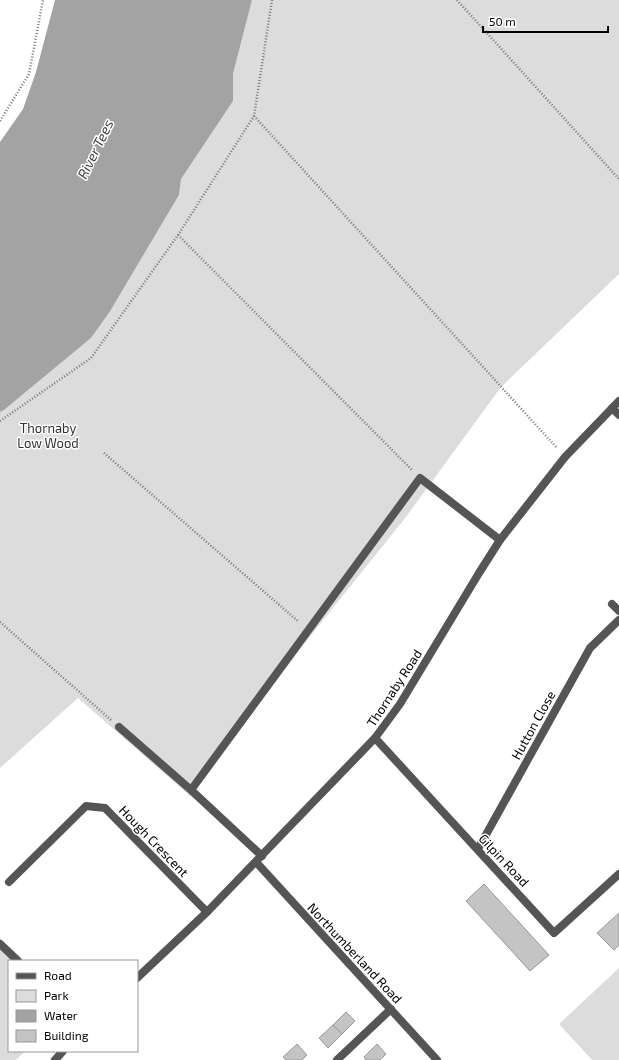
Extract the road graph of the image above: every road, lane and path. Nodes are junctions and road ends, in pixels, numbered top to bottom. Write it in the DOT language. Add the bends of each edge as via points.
graph roads {
  1 [pos="43,0"];
  2 [pos="272,0"];
  3 [pos="456,0"];
  4 [pos="254,116"];
  5 [pos="0,121"];
  6 [pos="619,179"];
  7 [pos="178,235"];
  8 [pos="619,401"];
  9 [pos="612,408"];
  10 [pos="619,415"];
  11 [pos="0,421"];
  12 [pos="104,453"];
  13 [pos="565,457"];
  14 [pos="420,478"];
  15 [pos="500,540"];
  16 [pos="612,604"];
  17 [pos="619,611"];
  18 [pos="619,620"];
  19 [pos="0,622"];
  20 [pos="308,630"];
  21 [pos="119,727"];
  22 [pos="375,738"];
  23 [pos="191,790"];
  24 [pos="478,849"];
  25 [pos="262,856"];
  26 [pos="256,862"];
  27 [pos="619,874"];
  28 [pos="9,882"];
  29 [pos="207,912"];
  30 [pos="0,944"];
  31 [pos="17,960"];
  32 [pos="138,977"];
  33 [pos="391,1009"];
  34 [pos="62,1052"];
  35 [pos="54,1060"];
  36 [pos="337,1060"];
  37 [pos="437,1060"];
  1 -- 5 [label="path" via="29,74"];
  2 -- 4 [label="path"];
  3 -- 6 [label="path"];
  4 -- 7 [label="path"];
  4 -- 13 [label="path"];
  7 -- 11 [label="path" via="91,358"];
  7 -- 14 [label="path"];
  8 -- 9 [label="street, Thornaby Road"];
  9 -- 10 [label="street"];
  9 -- 13 [label="street, Thornaby Road"];
  12 -- 20 [label="path"];
  13 -- 15 [label="street, Thornaby Road"];
  14 -- 15 [label="street"];
  14 -- 20 [label="street"];
  15 -- 22 [label="street, Thornaby Road" via="400,704"];
  16 -- 17 [label="street"];
  18 -- 24 [label="street, Hutton Close" via="590,648"];
  19 -- 21 [label="path"];
  20 -- 23 [label="street"];
  21 -- 23 [label="street"];
  22 -- 24 [label="street, Gilpin Road"];
  22 -- 25 [label="street, Thornaby Road"];
  23 -- 25 [label="street"];
  24 -- 27 [label="street, Gilpin Road" via="554,933"];
  25 -- 26 [label="street, Thornaby Road"];
  26 -- 29 [label="street, Thornaby Road"];
  26 -- 33 [label="street, Northumberland Road"];
  28 -- 29 [label="street, Hough Crescent" via="86,806 105,808"];
  29 -- 32 [label="street, Thornaby Road"];
  30 -- 31 [label="street"];
  33 -- 36 [label="street"];
  33 -- 37 [label="street, Northumberland Road"];
  34 -- 35 [label="street"];
}
